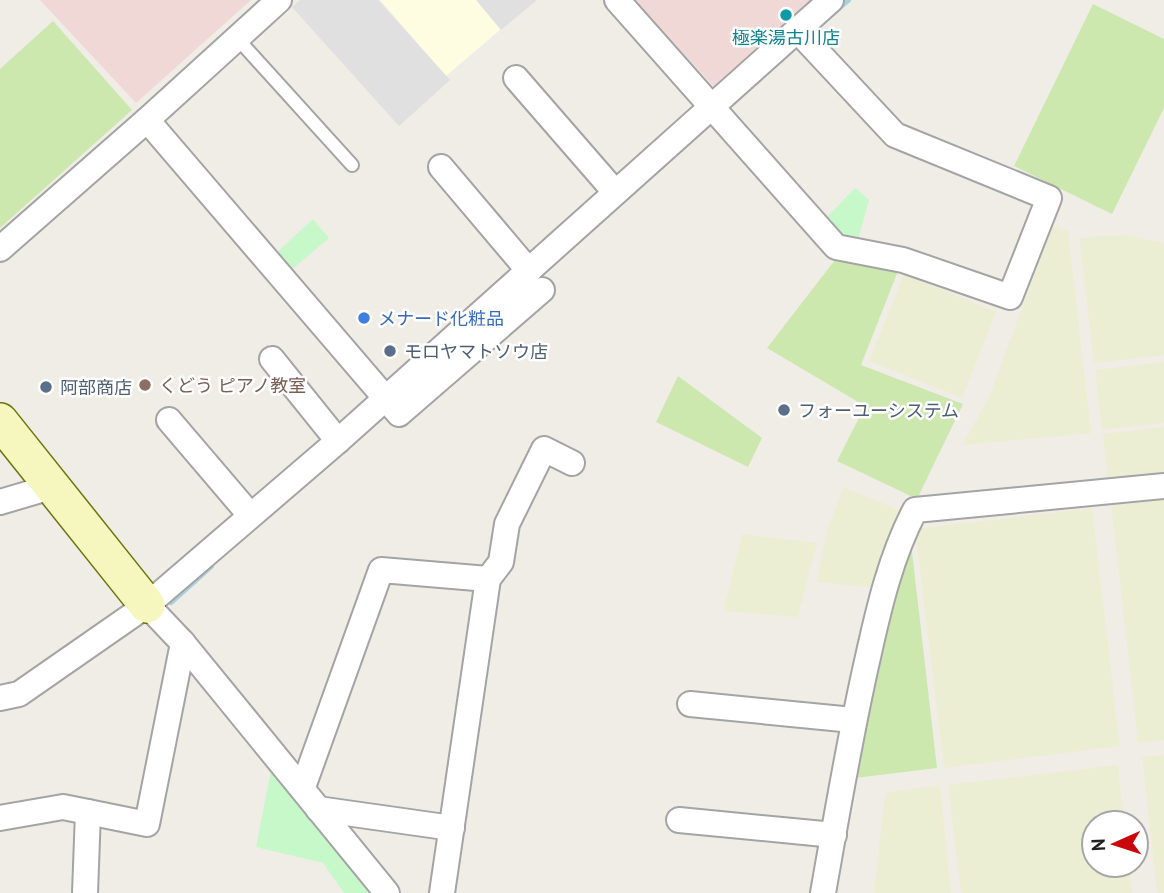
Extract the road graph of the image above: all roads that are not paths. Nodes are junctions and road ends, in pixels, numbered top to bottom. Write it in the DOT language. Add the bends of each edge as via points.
graph roads {
  1 [pos="279,0"];
  2 [pos="617,0"];
  3 [pos="831,0"];
  4 [pos="797,30"];
  5 [pos="236,37"];
  6 [pos="516,79"];
  7 [pos="713,107"];
  8 [pos="147,120"];
  9 [pos="352,165"];
  10 [pos="441,167"];
  11 [pos="615,192"];
  12 [pos="0,249"];
  13 [pos="535,281"];
  14 [pos="272,359"];
  15 [pos="386,398"];
  16 [pos="169,420"];
  17 [pos="0,421"];
  18 [pos="338,441"];
  19 [pos="572,463"];
  20 [pos="1164,486"];
  21 [pos="51,487"];
  22 [pos="0,502"];
  23 [pos="250,515"];
  24 [pos="488,579"];
  25 [pos="147,605"];
  26 [pos="183,643"];
  27 [pos="0,698"];
  28 [pos="690,704"];
  29 [pos="853,720"];
  30 [pos="303,788"];
  31 [pos="318,809"];
  32 [pos="88,812"];
  33 [pos="0,818"];
  34 [pos="679,820"];
  35 [pos="452,828"];
  36 [pos="834,835"];
  37 [pos="85,893"];
  38 [pos="387,893"];
  39 [pos="442,893"];
  40 [pos="823,893"];
  1 -- 5 [label="street"];
  2 -- 7 [label="street"];
  3 -- 4 [label="street"];
  4 -- 7 [label="street"];
  4 -- 7 [label="street" via="895,135 1049,198 1010,297 903,260 836,247"];
  5 -- 8 [label="street"];
  5 -- 9 [label="lane"];
  6 -- 11 [label="street"];
  7 -- 11 [label="street"];
  8 -- 12 [label="street"];
  8 -- 15 [label="street"];
  10 -- 13 [label="street"];
  11 -- 13 [label="street"];
  13 -- 15 [label="street"];
  14 -- 18 [label="street"];
  15 -- 18 [label="street"];
  16 -- 23 [label="street"];
  17 -- 21 [label="street"];
  18 -- 23 [label="street"];
  19 -- 24 [label="street" via="544,449 507,524 501,562"];
  20 -- 29 [label="street" via="915,510 880,600"];
  21 -- 22 [label="street"];
  21 -- 25 [label="street"];
  23 -- 25 [label="street"];
  24 -- 30 [label="street" via="381,570"];
  24 -- 35 [label="street"];
  25 -- 26 [label="street"];
  25 -- 27 [label="street" via="19,694"];
  26 -- 30 [label="street"];
  26 -- 32 [label="street" via="147,824"];
  28 -- 29 [label="street"];
  29 -- 36 [label="street"];
  30 -- 31 [label="street"];
  31 -- 35 [label="street"];
  31 -- 38 [label="street"];
  32 -- 33 [label="street" via="63,807"];
  32 -- 37 [label="street"];
  34 -- 36 [label="street"];
  35 -- 39 [label="street"];
  36 -- 40 [label="street"];
}
